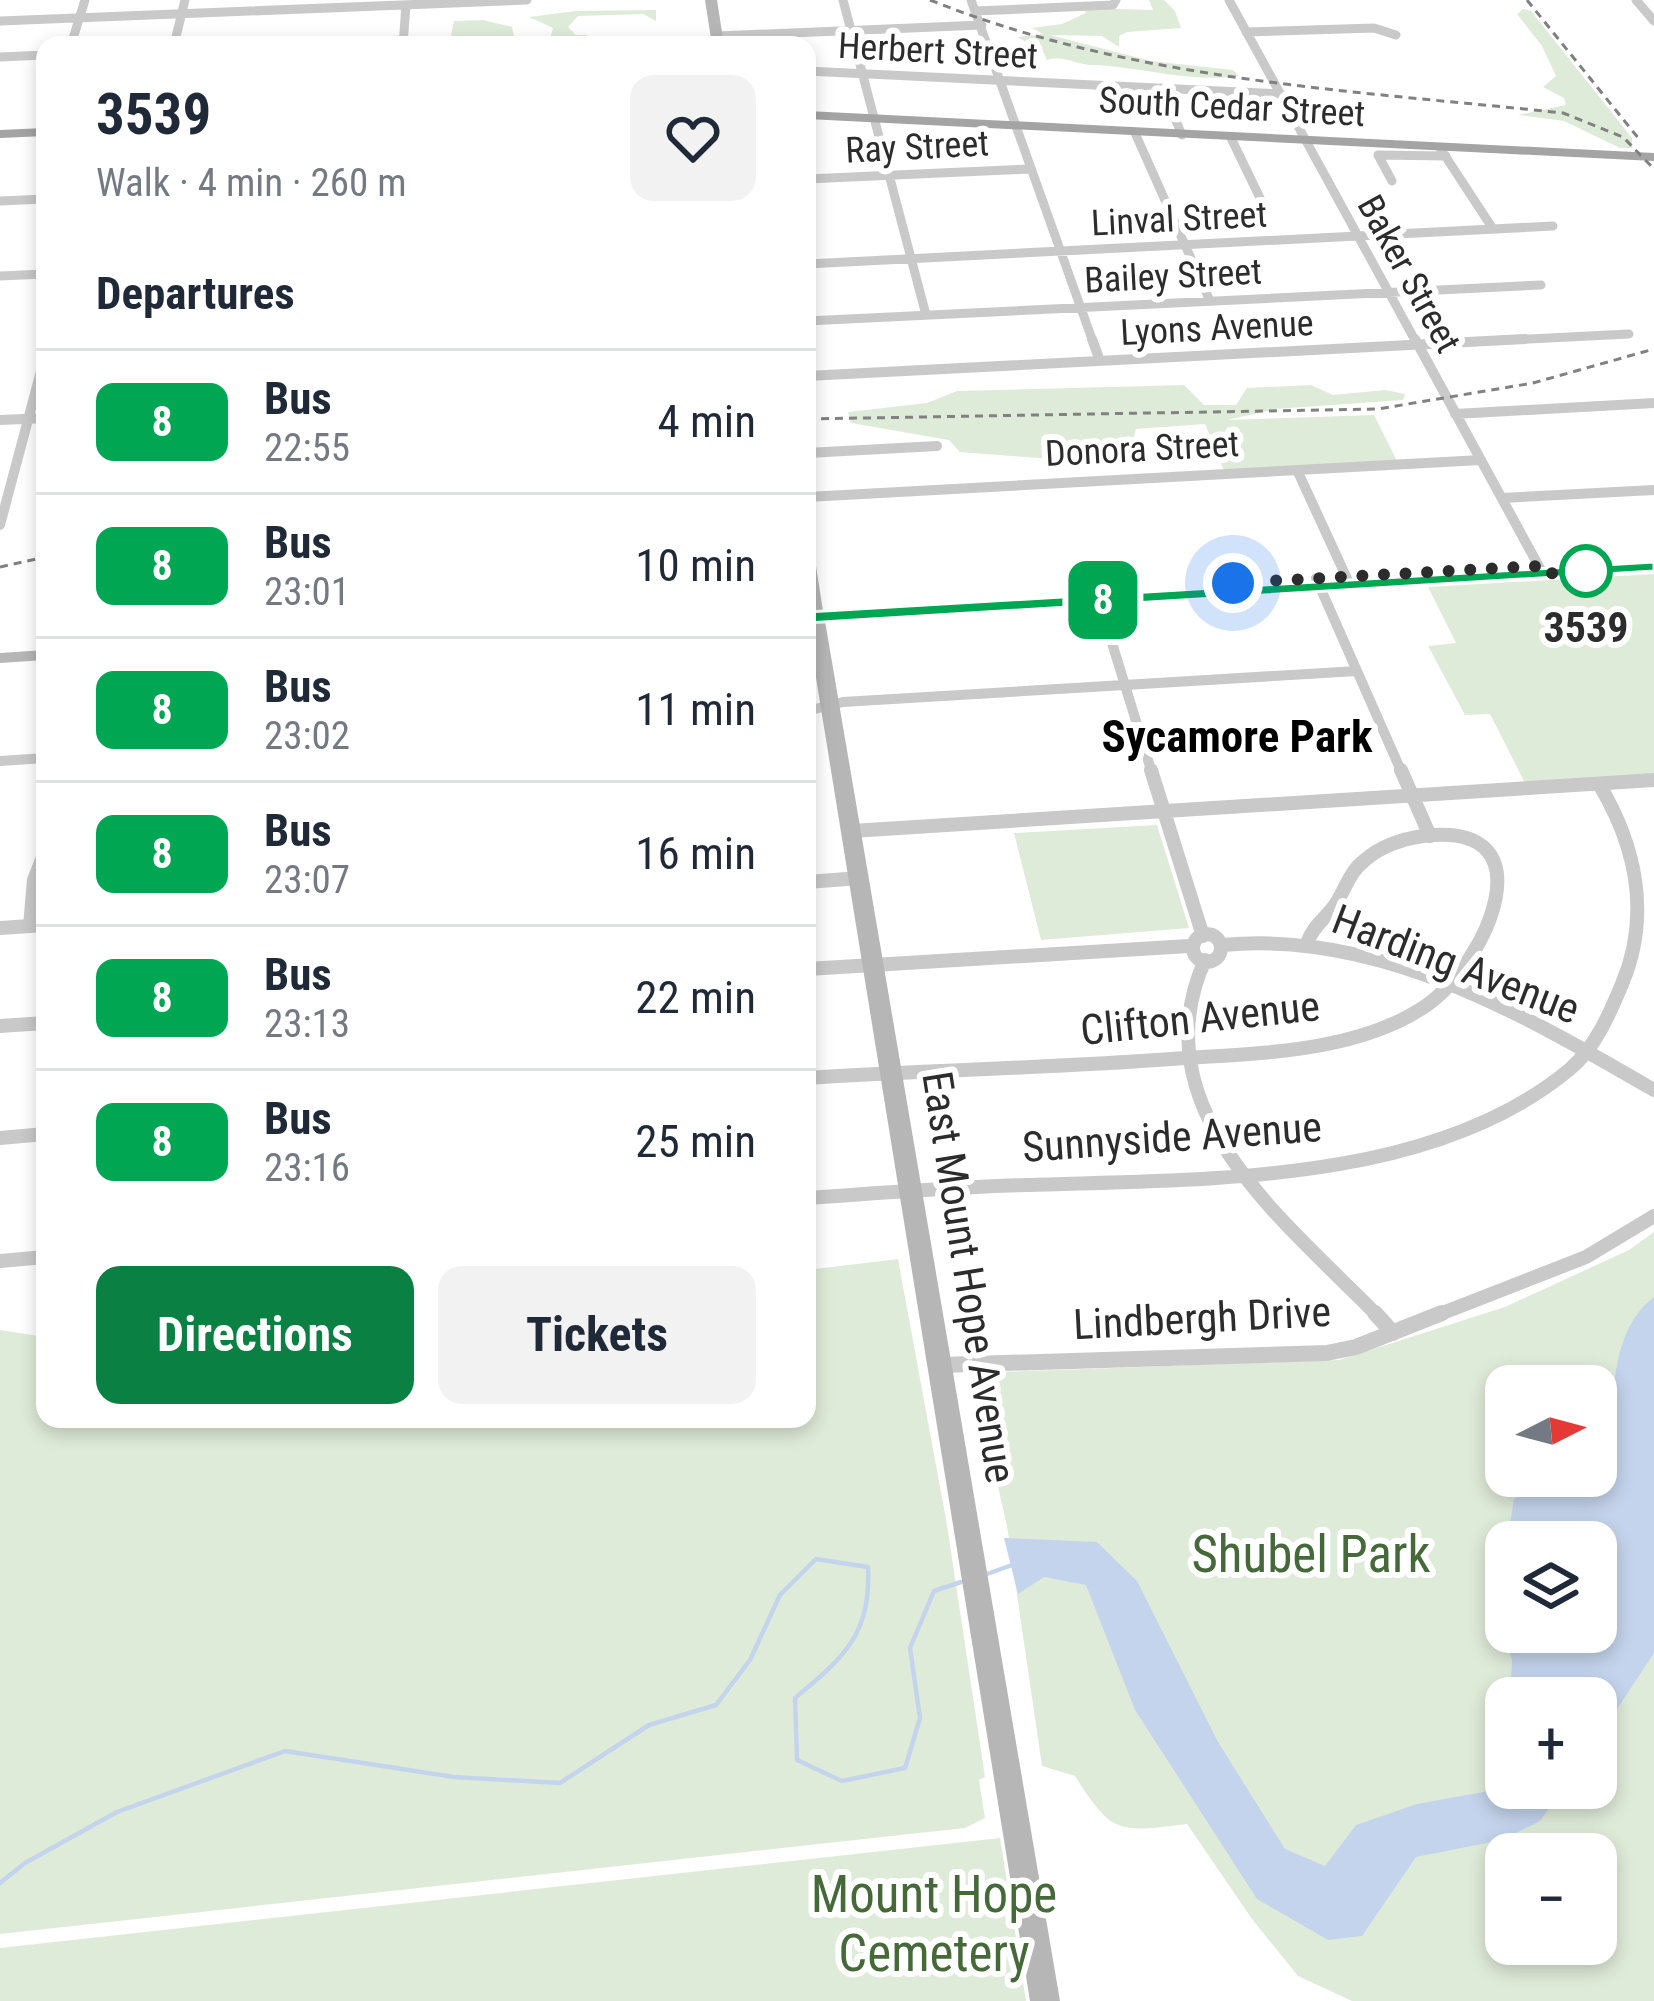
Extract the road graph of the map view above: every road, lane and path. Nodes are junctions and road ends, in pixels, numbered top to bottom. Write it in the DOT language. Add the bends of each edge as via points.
graph roads {
  1 [pos="85,0"];
  2 [pos="185,0"];
  3 [pos="527,0"];
  4 [pos="711,0"];
  5 [pos="842,0"];
  6 [pos="1229,0"];
  7 [pos="1636,0"];
  8 [pos="1116,2"];
  9 [pos="1037,4"];
  10 [pos="406,5"];
  11 [pos="973,5"];
  12 [pos="182,14"];
  13 [pos="1652,17"];
  14 [pos="79,18"];
  15 [pos="0,21"];
  16 [pos="982,25"];
  17 [pos="850,31"];
  18 [pos="1246,32"];
  19 [pos="1396,34"];
  20 [pos="74,36"];
  21 [pos="176,36"];
  22 [pos="404,36"];
  23 [pos="717,36"];
  24 [pos="777,36"];
  25 [pos="36,55"];
  26 [pos="0,57"];
  27 [pos="816,72"];
  28 [pos="861,74"];
  29 [pos="1001,81"];
  30 [pos="1162,88"];
  31 [pos="1281,94"];
  32 [pos="816,115"];
  33 [pos="873,118"];
  34 [pos="1016,126"];
  35 [pos="36,132"];
  36 [pos="1135,133"];
  37 [pos="0,134"];
  38 [pos="1182,135"];
  39 [pos="1231,138"];
  40 [pos="1306,142"];
  41 [pos="1443,152"];
  42 [pos="1654,157"];
  43 [pos="1030,169"];
  44 [pos="889,175"];
  45 [pos="816,178"];
  46 [pos="1392,181"];
  47 [pos="1260,198"];
  48 [pos="36,199"];
  49 [pos="0,201"];
  50 [pos="1553,226"];
  51 [pos="1493,229"];
  52 [pos="1357,237"];
  53 [pos="1186,246"];
  54 [pos="1060,252"];
  55 [pos="911,259"];
  56 [pos="816,264"];
  57 [pos="36,275"];
  58 [pos="0,277"];
  59 [pos="1541,285"];
  60 [pos="1387,292"];
  61 [pos="1210,301"];
  62 [pos="1080,308"];
  63 [pos="926,315"];
  64 [pos="816,321"];
  65 [pos="1629,334"];
  66 [pos="1416,345"];
  67 [pos="1100,361"];
  68 [pos="816,376"];
  69 [pos="36,389"];
  70 [pos="1654,404"];
  71 [pos="1455,414"];
  72 [pos="28,419"];
  73 [pos="36,419"];
  74 [pos="0,420"];
  75 [pos="937,446"];
  76 [pos="816,453"];
  77 [pos="1480,460"];
  78 [pos="1297,470"];
  79 [pos="1654,490"];
  80 [pos="816,497"];
  81 [pos="1502,498"];
  82 [pos="0,525"];
  83 [pos="1654,563"];
  84 [pos="1540,570"];
  85 [pos="1348,581"];
  86 [pos="1318,583"];
  87 [pos="1097,595"];
  88 [pos="816,612"];
  89 [pos="816,637"];
  90 [pos="36,656"];
  91 [pos="0,658"];
  92 [pos="36,666"];
  93 [pos="0,668"];
  94 [pos="1357,670"];
  95 [pos="1126,684"];
  96 [pos="830,706"];
  97 [pos="816,709"];
  98 [pos="36,759"];
  99 [pos="0,761"];
  100 [pos="1654,780"];
  101 [pos="1599,784"];
  102 [pos="1410,797"];
  103 [pos="1166,812"];
  104 [pos="852,831"];
  105 [pos="1430,836"];
  106 [pos="36,875"];
  107 [pos="860,878"];
  108 [pos="816,881"];
  109 [pos="36,910"];
  110 [pos="36,925"];
  111 [pos="0,928"];
  112 [pos="1203,936"];
  113 [pos="1308,941"];
  114 [pos="1223,945"];
  115 [pos="1189,946"];
  116 [pos="1204,960"];
  117 [pos="874,964"];
  118 [pos="816,968"];
  119 [pos="1449,987"];
  120 [pos="36,1024"];
  121 [pos="0,1026"];
  122 [pos="1588,1050"];
  123 [pos="1190,1058"];
  124 [pos="892,1072"];
  125 [pos="816,1077"];
  126 [pos="1654,1090"];
  127 [pos="36,1135"];
  128 [pos="0,1138"];
  129 [pos="1245,1175"];
  130 [pos="913,1190"];
  131 [pos="816,1197"];
  132 [pos="1654,1216"];
  133 [pos="36,1258"];
  134 [pos="0,1261"];
  135 [pos="1394,1333"];
  136 [pos="941,1365"];
  137 [pos="1045,2001"];
  1 -- 14 [label="street"];
  2 -- 12 [label="street"];
  3 -- 10 [label="street"];
  4 -- 23 [label="street"];
  5 -- 17 [label="street"];
  6 -- 18 [label="street, Baker Street"];
  7 -- 13 [label="street"];
  8 -- 9 [label="street"];
  9 -- 11 [label="street"];
  10 -- 12 [label="street"];
  10 -- 22 [label="street"];
  11 -- 16 [label="street"];
  12 -- 14 [label="street"];
  12 -- 21 [label="street"];
  14 -- 15 [label="street"];
  14 -- 20 [label="street"];
  16 -- 17 [label="street"];
  16 -- 29 [label="street"];
  17 -- 24 [label="street"];
  17 -- 28 [label="street"];
  18 -- 19 [label="street"];
  18 -- 31 [label="street, Baker Street"];
  25 -- 26 [label="street"];
  27 -- 28 [label="street, Herbert Street"];
  28 -- 29 [label="street, Herbert Street"];
  28 -- 33 [label="street"];
  29 -- 30 [label="street, Herbert Street"];
  29 -- 34 [label="street"];
  30 -- 31 [label="street, Herbert Street"];
  30 -- 38 [label="street"];
  31 -- 40 [label="street, Baker Street"];
  32 -- 33 [label="main road, South Cedar Street"];
  33 -- 34 [label="main road, South Cedar Street"];
  33 -- 44 [label="street"];
  34 -- 36 [label="main road, South Cedar Street"];
  34 -- 43 [label="street"];
  35 -- 37 [label="main road"];
  36 -- 38 [label="main road, South Cedar Street"];
  36 -- 53 [label="street"];
  38 -- 39 [label="main road, South Cedar Street"];
  39 -- 40 [label="main road, South Cedar Street"];
  39 -- 47 [label="street"];
  40 -- 41 [label="main road, South Cedar Street"];
  40 -- 52 [label="street, Baker Street"];
  41 -- 42 [label="main road, South Cedar Street"];
  41 -- 46 [label="street" via="1378,155"];
  41 -- 51 [label="street"];
  43 -- 44 [label="street, Ray Street"];
  43 -- 54 [label="street"];
  44 -- 45 [label="street, Ray Street"];
  44 -- 55 [label="street"];
  48 -- 49 [label="street"];
  50 -- 51 [label="street, Linval Street"];
  51 -- 52 [label="street, Linval Street"];
  52 -- 53 [label="street, Linval Street"];
  52 -- 60 [label="street, Baker Street"];
  53 -- 54 [label="street, Linval Street"];
  53 -- 61 [label="street"];
  54 -- 55 [label="street, Linval Street"];
  54 -- 62 [label="street"];
  55 -- 56 [label="street, Linval Street"];
  55 -- 63 [label="street"];
  57 -- 58 [label="street"];
  59 -- 60 [label="street, Bailey Street"];
  60 -- 61 [label="street, Bailey Street"];
  60 -- 66 [label="street, Baker Street"];
  61 -- 62 [label="street, Bailey Street"];
  62 -- 63 [label="street, Bailey Street"];
  62 -- 67 [label="street"];
  63 -- 64 [label="street, Bailey Street"];
  65 -- 66 [label="street, Lyons Avenue"];
  66 -- 67 [label="street, Lyons Avenue"];
  66 -- 71 [label="street, Baker Street"];
  67 -- 68 [label="street, Lyons Avenue"];
  69 -- 72 [label="street"];
  70 -- 71 [label="street"];
  71 -- 77 [label="street, Baker Street"];
  72 -- 73 [label="street"];
  72 -- 74 [label="street"];
  72 -- 82 [label="street"];
  75 -- 76 [label="street"];
  77 -- 78 [label="street, Donora Street"];
  77 -- 81 [label="street, Baker Street"];
  78 -- 80 [label="street, Donora Street"];
  78 -- 85 [label="street"];
  79 -- 81 [label="street"];
  81 -- 84 [label="street, Baker Street"];
  83 -- 84 [label="street"];
  84 -- 85 [label="street"];
  85 -- 86 [label="street"];
  86 -- 87 [label="street"];
  86 -- 94 [label="street"];
  87 -- 88 [label="street"];
  87 -- 95 [label="street"];
  89 -- 96 [label="street, East Mount Hope Avenue"];
  90 -- 91 [label="street"];
  92 -- 93 [label="street"];
  94 -- 95 [label="street"];
  94 -- 102 [label="street"];
  95 -- 96 [label="street"];
  95 -- 103 [label="street"];
  96 -- 97 [label="street"];
  96 -- 104 [label="street, East Mount Hope Avenue"];
  98 -- 99 [label="street"];
  100 -- 101 [label="street"];
  101 -- 102 [label="street"];
  101 -- 122 [label="street, Sunnyside Avenue" via="1632,855 1640,912 1628,974"];
  102 -- 103 [label="street"];
  102 -- 105 [label="street"];
  103 -- 104 [label="street"];
  103 -- 112 [label="street"];
  104 -- 107 [label="street, East Mount Hope Avenue"];
  105 -- 113 [label="street" via="1366,859"];
  105 -- 119 [label="street, Clifton Avenue" via="1478,846 1496,872 1490,927"];
  106 -- 109 [label="street"];
  107 -- 108 [label="street"];
  107 -- 117 [label="street, East Mount Hope Avenue"];
  110 -- 111 [label="street"];
  112 -- 114 [label="street"];
  112 -- 115 [label="street"];
  113 -- 114 [label="street, Harding Avenue"];
  113 -- 119 [label="street, Harding Avenue"];
  114 -- 116 [label="street" via="1221,956"];
  115 -- 116 [label="street"];
  115 -- 117 [label="street"];
  116 -- 123 [label="street" via="1184,1025"];
  117 -- 118 [label="street"];
  117 -- 124 [label="street, East Mount Hope Avenue"];
  119 -- 122 [label="street, Harding Avenue"];
  119 -- 123 [label="street, Clifton Avenue" via="1419,1010 1348,1036"];
  120 -- 121 [label="street"];
  122 -- 126 [label="street, Harding Avenue"];
  122 -- 129 [label="street, Sunnyside Avenue" via="1542,1091 1432,1140"];
  123 -- 124 [label="street, Clifton Avenue"];
  123 -- 129 [label="street" via="1215,1126"];
  124 -- 125 [label="street, Clifton Avenue"];
  124 -- 130 [label="street, East Mount Hope Avenue"];
  127 -- 128 [label="street"];
  129 -- 130 [label="street, Sunnyside Avenue"];
  129 -- 135 [label="street" via="1288,1231"];
  130 -- 131 [label="street, Sunnyside Avenue"];
  130 -- 136 [label="street, East Mount Hope Avenue"];
  132 -- 135 [label="street, Lindbergh Drive" via="1586,1257"];
  133 -- 134 [label="street"];
  135 -- 136 [label="street, Lindbergh Drive" via="1327,1353"];
  136 -- 137 [label="street, East Mount Hope Avenue"];
}
